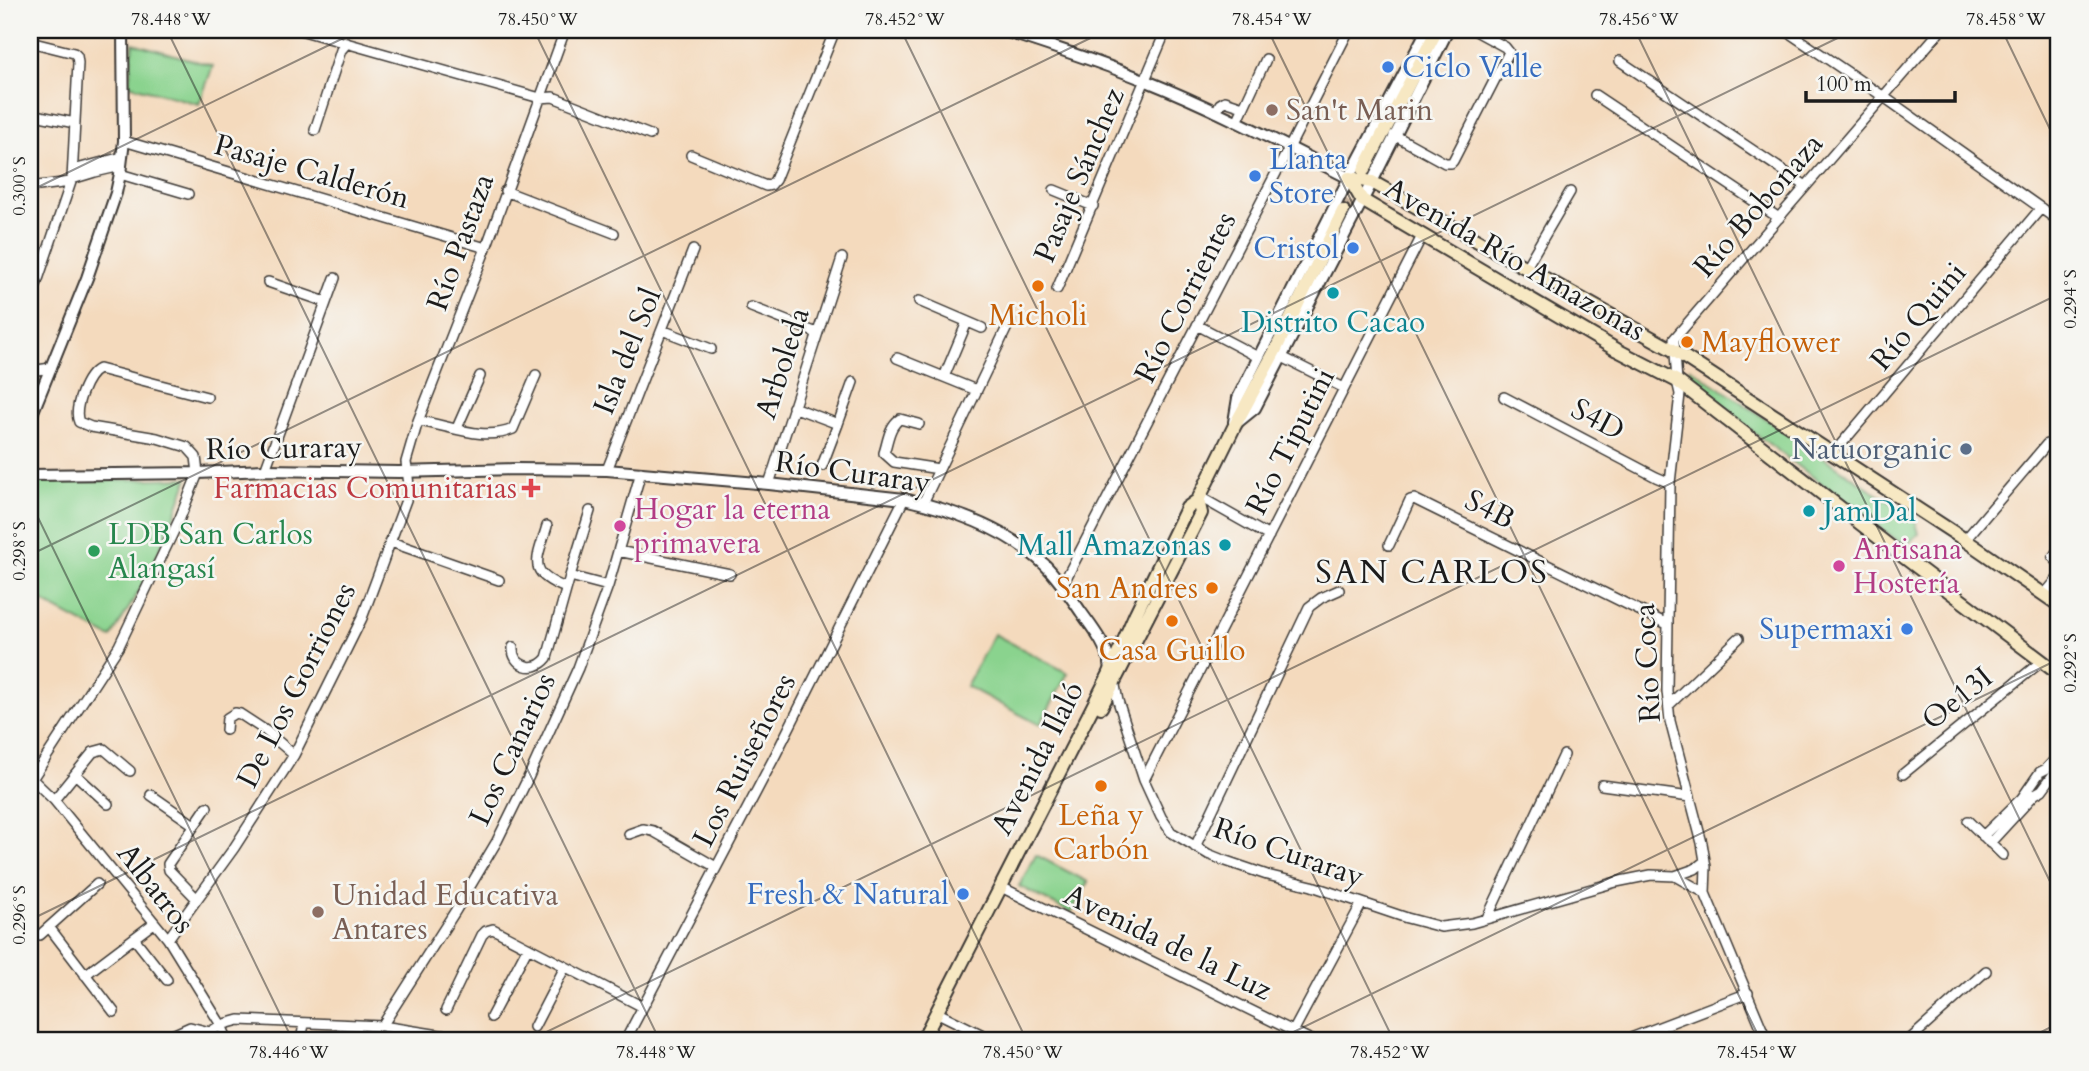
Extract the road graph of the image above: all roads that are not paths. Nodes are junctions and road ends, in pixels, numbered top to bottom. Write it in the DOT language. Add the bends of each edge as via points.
graph roads {
  1 [pos="123,30"];
  2 [pos="300,30"];
  3 [pos="565,30"];
  4 [pos="835,30"];
  5 [pos="1002,30"];
  6 [pos="1166,30"];
  7 [pos="1349,30"];
  8 [pos="1427,30"];
  9 [pos="1437,30"];
  10 [pos="1448,30"];
  11 [pos="1474,30"];
  12 [pos="1785,30"];
  13 [pos="1941,30"];
  14 [pos="30,42"];
  15 [pos="346,43"];
  16 [pos="1266,59"];
  17 [pos="1620,61"];
  18 [pos="1146,80"];
  19 [pos="1595,95"];
  20 [pos="1884,97"];
  21 [pos="540,98"];
  22 [pos="1243,107"];
  23 [pos="1216,112"];
  24 [pos="30,114"];
  25 [pos="1237,122"];
  26 [pos="75,123"];
  27 [pos="316,130"];
  28 [pos="650,135"];
  29 [pos="1394,135"];
  30 [pos="124,141"];
  31 [pos="1289,148"];
  32 [pos="691,155"];
  33 [pos="121,166"];
  34 [pos="1364,170"];
  35 [pos="72,177"];
  36 [pos="1349,178"];
  37 [pos="1372,182"];
  38 [pos="1806,186"];
  39 [pos="30,187"];
  40 [pos="1054,190"];
  41 [pos="505,191"];
  42 [pos="1570,192"];
  43 [pos="188,194"];
  44 [pos="1362,200"];
  45 [pos="1093,206"];
  46 [pos="2041,208"];
  47 [pos="1343,211"];
  48 [pos="1779,218"];
  49 [pos="2059,220"];
  50 [pos="614,233"];
  51 [pos="1422,236"];
  52 [pos="486,248"];
  53 [pos="693,250"];
  54 [pos="44,257"];
  55 [pos="842,258"];
  56 [pos="30,259"];
  57 [pos="1525,269"];
  58 [pos="335,278"];
  59 [pos="268,282"];
  60 [pos="1057,289"];
  61 [pos="919,301"];
  62 [pos="326,302"];
  63 [pos="30,303"];
  64 [pos="751,307"];
  65 [pos="1010,321"];
  66 [pos="967,322"];
  67 [pos="1197,325"];
  68 [pos="982,328"];
  69 [pos="662,330"];
  70 [pos="817,333"];
  71 [pos="711,349"];
  72 [pos="1675,351"];
  73 [pos="1258,357"];
  74 [pos="897,358"];
  75 [pos="1282,358"];
  76 [pos="51,368"];
  77 [pos="30,371"];
  78 [pos="480,376"];
  79 [pos="536,376"];
  80 [pos="944,377"];
  81 [pos="1677,381"];
  82 [pos="853,382"];
  83 [pos="1344,388"];
  84 [pos="976,390"];
  85 [pos="207,397"];
  86 [pos="1504,397"];
  87 [pos="793,407"];
  88 [pos="30,419"];
  89 [pos="418,421"];
  90 [pos="838,424"];
  91 [pos="919,424"];
  92 [pos="1234,426"];
  93 [pos="457,428"];
  94 [pos="2047,444"];
  95 [pos="1832,455"];
  96 [pos="822,466"];
  97 [pos="939,469"];
  98 [pos="265,470"];
  99 [pos="607,470"];
  100 [pos="408,472"];
  101 [pos="641,472"];
  102 [pos="198,473"];
  103 [pos="30,475"];
  104 [pos="1670,483"];
  105 [pos="769,484"];
  106 [pos="905,499"];
  107 [pos="1199,499"];
  108 [pos="923,503"];
  109 [pos="590,511"];
  110 [pos="547,526"];
  111 [pos="1269,536"];
  112 [pos="1965,540"];
  113 [pos="391,542"];
  114 [pos="1389,545"];
  115 [pos="2059,549"];
  116 [pos="618,551"];
  117 [pos="2059,563"];
  118 [pos="730,574"];
  119 [pos="570,576"];
  120 [pos="2059,577"];
  121 [pos="499,580"];
  122 [pos="608,586"];
  123 [pos="1062,586"];
  124 [pos="566,588"];
  125 [pos="1339,590"];
  126 [pos="2044,595"];
  127 [pos="2059,605"];
  128 [pos="1667,624"];
  129 [pos="1739,638"];
  130 [pos="513,647"];
  131 [pos="2042,661"];
  132 [pos="1111,668"];
  133 [pos="2059,674"];
  134 [pos="1114,683"];
  135 [pos="1669,705"];
  136 [pos="226,730"];
  137 [pos="294,755"];
  138 [pos="1563,755"];
  139 [pos="2059,755"];
  140 [pos="2053,770"];
  141 [pos="130,771"];
  142 [pos="75,774"];
  143 [pos="1903,774"];
  144 [pos="31,778"];
  145 [pos="1144,780"];
  146 [pos="1602,785"];
  147 [pos="151,795"];
  148 [pos="1690,797"];
  149 [pos="54,800"];
  150 [pos="108,804"];
  151 [pos="207,807"];
  152 [pos="1968,821"];
  153 [pos="194,825"];
  154 [pos="629,834"];
  155 [pos="1987,839"];
  156 [pos="1195,847"];
  157 [pos="2003,855"];
  158 [pos="1705,861"];
  159 [pos="716,867"];
  160 [pos="1675,876"];
  161 [pos="97,884"];
  162 [pos="1005,889"];
  163 [pos="1705,893"];
  164 [pos="197,899"];
  165 [pos="1362,903"];
  166 [pos="1487,918"];
  167 [pos="154,923"];
  168 [pos="49,927"];
  169 [pos="40,935"];
  170 [pos="134,938"];
  171 [pos="168,939"];
  172 [pos="528,947"];
  173 [pos="565,967"];
  174 [pos="1986,971"];
  175 [pos="85,975"];
  176 [pos="167,980"];
  177 [pos="1748,993"];
  178 [pos="642,1007"];
  179 [pos="446,1010"];
  180 [pos="114,1012"];
  181 [pos="941,1014"];
  182 [pos="491,1017"];
  183 [pos="304,1024"];
  184 [pos="221,1025"];
  185 [pos="382,1026"];
  186 [pos="534,1027"];
  187 [pos="408,1030"];
  188 [pos="1294,1031"];
  189 [pos="159,1041"];
  190 [pos="228,1041"];
  191 [pos="301,1041"];
  192 [pos="406,1041"];
  193 [pos="478,1041"];
  194 [pos="625,1041"];
  195 [pos="922,1041"];
  196 [pos="929,1041"];
  197 [pos="995,1041"];
  198 [pos="1288,1041"];
  199 [pos="1313,1041"];
  200 [pos="1623,1041"];
  201 [pos="1767,1041"];
  202 [pos="1908,1041"];
  1 -- 30 [label="street"];
  2 -- 15 [label="street"];
  3 -- 21 [label="street, Río Pastaza"];
  4 -- 32 [label="street" via="771,185"];
  5 -- 18 [label="street"];
  6 -- 18 [label="street, Pasaje Sánchez"];
  7 -- 31 [label="street, Río Corrientes"];
  8 -- 36 [label="street"];
  9 -- 34 [label="main road"];
  10 -- 29 [label="street"];
  11 -- 29 [label="street" via="1509,52 1453,160 1445,163"];
  12 -- 20 [label="street"];
  13 -- 20 [label="street, Río Bobonaza"];
  14 -- 26 [label="street" via="78,56"];
  15 -- 21 [label="street"];
  15 -- 27 [label="street"];
  16 -- 22 [label="street"];
  17 -- 38 [label="street"];
  18 -- 23 [label="street"];
  18 -- 45 [label="street, Pasaje Sánchez"];
  19 -- 48 [label="street"];
  20 -- 38 [label="street, Río Bobonaza"];
  20 -- 46 [label="street"];
  21 -- 28 [label="street" via="553,97"];
  21 -- 41 [label="street, Río Pastaza"];
  22 -- 23 [label="street" via="1225,101"];
  22 -- 25 [label="street"];
  23 -- 25 [label="street"];
  24 -- 26 [label="street"];
  25 -- 31 [label="street"];
  26 -- 35 [label="street"];
  29 -- 37 [label="street"];
  30 -- 33 [label="street"];
  30 -- 52 [label="street, Pasaje Calderón"];
  31 -- 36 [label="street"];
  31 -- 67 [label="street, Río Corrientes"];
  33 -- 35 [label="street"];
  33 -- 43 [label="street"];
  33 -- 76 [label="street" via="87,278"];
  35 -- 39 [label="street"];
  35 -- 54 [label="street"];
  36 -- 37 [label="main road, Avenida Río Amazonas"];
  36 -- 44 [label="main road, Avenida Río Amazonas"];
  36 -- 73 [label="street"];
  37 -- 44 [label="street"];
  37 -- 57 [label="main road, Avenida Río Amazonas"];
  38 -- 48 [label="street, Río Bobonaza"];
  40 -- 45 [label="street"];
  41 -- 50 [label="street"];
  41 -- 52 [label="street, Río Pastaza"];
  42 -- 57 [label="street"];
  44 -- 51 [label="main road, Avenida Río Amazonas"];
  44 -- 75 [label="street"];
  45 -- 60 [label="street, Pasaje Sánchez"];
  46 -- 49 [label="street"];
  46 -- 95 [label="street, Río Quini"];
  47 -- 92 [label="main road, Avenida Ilaló"];
  48 -- 72 [label="street, Río Bobonaza" via="1674,339"];
  51 -- 81 [label="main road, Avenida Río Amazonas"];
  51 -- 83 [label="street, Río Tiputini"];
  52 -- 89 [label="street, Río Pastaza"];
  53 -- 69 [label="street, Isla del Sol"];
  54 -- 56 [label="street"];
  54 -- 63 [label="street"];
  55 -- 70 [label="street, Arboleda"];
  57 -- 72 [label="main road, Avenida Río Amazonas"];
  58 -- 62 [label="street"];
  59 -- 62 [label="street"];
  61 -- 66 [label="street"];
  62 -- 98 [label="street"];
  64 -- 70 [label="street"];
  65 -- 84 [label="street"];
  66 -- 68 [label="street"];
  66 -- 80 [label="street"];
  67 -- 73 [label="street"];
  67 -- 123 [label="street, Río Corrientes"];
  69 -- 71 [label="street"];
  69 -- 99 [label="street, Isla del Sol"];
  70 -- 87 [label="street, Arboleda"];
  72 -- 81 [label="street, Río Coca"];
  72 -- 95 [label="main road, Avenida Río Amazonas"];
  73 -- 92 [label="street" via="1238,398"];
  74 -- 80 [label="street"];
  75 -- 83 [label="street"];
  75 -- 92 [label="street" via="1255,408"];
  76 -- 77 [label="street"];
  76 -- 88 [label="street"];
  78 -- 93 [label="street"];
  79 -- 93 [label="street" via="513,429 489,435"];
  80 -- 84 [label="street"];
  81 -- 104 [label="street, Río Coca" via="1680,394"];
  81 -- 131 [label="main road, Avenida Río Amazonas"];
  82 -- 90 [label="street"];
  83 -- 111 [label="street, Río Tiputini"];
  84 -- 97 [label="street"];
  85 -- 102 [label="street" via="99,369 88,377 76,414 79,422 91,427 187,447 196,457"];
  86 -- 104 [label="street, S4D"];
  87 -- 90 [label="street"];
  87 -- 105 [label="street, Arboleda"];
  89 -- 93 [label="street"];
  89 -- 100 [label="street, Río Pastaza"];
  90 -- 96 [label="street"];
  91 -- 97 [label="street" via="895,422 884,453 894,462"];
  92 -- 107 [label="main road, Avenida Ilaló"];
  94 -- 112 [label="street"];
  95 -- 112 [label="main road, Avenida Río Amazonas"];
  97 -- 108 [label="street"];
  98 -- 100 [label="street, Río Curaray"];
  98 -- 102 [label="street, Río Curaray"];
  99 -- 100 [label="street, Río Curaray"];
  99 -- 101 [label="street, Río Curaray"];
  100 -- 113 [label="street, De Los Gorriones" via="406,500"];
  101 -- 105 [label="street, Río Curaray"];
  101 -- 116 [label="street, Los Canarios"];
  102 -- 103 [label="street, Río Curaray"];
  102 -- 144 [label="street" via="119,646"];
  104 -- 128 [label="street, Río Coca"];
  105 -- 106 [label="street, Río Curaray"];
  106 -- 108 [label="street, Río Curaray"];
  106 -- 159 [label="street, Los Ruiseñores"];
  107 -- 111 [label="street"];
  107 -- 132 [label="main road, Avenida Ilaló" via="1187,508"];
  107 -- 134 [label="main road, Avenida Ilaló" via="1201,513"];
  108 -- 123 [label="street, Río Curaray" via="1020,544"];
  109 -- 119 [label="street"];
  110 -- 124 [label="street" via="538,570"];
  111 -- 145 [label="street, Río Tiputini"];
  112 -- 126 [label="main road, Avenida Río Amazonas"];
  113 -- 121 [label="street"];
  113 -- 137 [label="street, De Los Gorriones" via="362,618"];
  114 -- 128 [label="street, S4B" via="1414,499"];
  115 -- 117 [label="street" via="2053,556"];
  116 -- 118 [label="street"];
  116 -- 122 [label="street, Los Canarios"];
  119 -- 122 [label="street"];
  119 -- 124 [label="street"];
  120 -- 126 [label="street"];
  122 -- 185 [label="street, Los Canarios" via="578,668 497,841"];
  123 -- 132 [label="street, Río Curaray" via="1100,639"];
  124 -- 130 [label="street" via="547,658 541,665 526,666 517,660"];
  125 -- 156 [label="street" via="1309,607"];
  126 -- 127 [label="main road, Avenida Río Amazonas"];
  128 -- 135 [label="street, Río Coca"];
  129 -- 135 [label="street"];
  131 -- 133 [label="main road, Avenida Río Amazonas"];
  131 -- 143 [label="street, Oe13I"];
  132 -- 134 [label="street, Río Curaray"];
  132 -- 162 [label="main road, Avenida Ilaló"];
  134 -- 145 [label="street, Río Curaray"];
  134 -- 162 [label="main road, Avenida Ilaló"];
  135 -- 148 [label="street, Río Coca"];
  136 -- 137 [label="street" via="227,718 240,714"];
  137 -- 164 [label="street, De Los Gorriones"];
  138 -- 166 [label="street"];
  139 -- 140 [label="street"];
  140 -- 155 [label="street" via="2042,790 2032,792"];
  141 -- 142 [label="street" via="99,749"];
  142 -- 149 [label="street"];
  142 -- 150 [label="street"];
  144 -- 149 [label="street, Albatros"];
  145 -- 156 [label="street, Río Curaray" via="1168,828"];
  146 -- 148 [label="street"];
  147 -- 153 [label="street"];
  148 -- 158 [label="street, Río Coca"];
  149 -- 167 [label="street, Albatros"];
  151 -- 153 [label="street"];
  152 -- 155 [label="street"];
  153 -- 164 [label="street" via="168,864"];
  154 -- 159 [label="street" via="653,831"];
  155 -- 157 [label="street"];
  156 -- 165 [label="street, Río Curaray" via="1267,875"];
  158 -- 160 [label="street"];
  158 -- 163 [label="street, Río Coca"];
  159 -- 178 [label="street, Los Ruiseñores"];
  160 -- 163 [label="street"];
  160 -- 166 [label="street, Río Curaray" via="1616,882"];
  161 -- 168 [label="street"];
  162 -- 181 [label="main road, Avenida Ilaló"];
  162 -- 188 [label="street, Avenida de la Luz"];
  163 -- 177 [label="street, Río Coca"];
  164 -- 171 [label="street, De Los Gorriones"];
  165 -- 166 [label="street, Río Curaray" via="1441,927"];
  165 -- 188 [label="street"];
  167 -- 170 [label="street"];
  167 -- 171 [label="street, Albatros"];
  168 -- 169 [label="street"];
  168 -- 175 [label="street"];
  170 -- 175 [label="street"];
  170 -- 176 [label="street"];
  171 -- 184 [label="street, Albatros"];
  172 -- 173 [label="street"];
  172 -- 179 [label="street" via="493,929 486,931"];
  172 -- 182 [label="street"];
  173 -- 178 [label="street"];
  173 -- 186 [label="street"];
  174 -- 202 [label="street"];
  175 -- 180 [label="street"];
  177 -- 200 [label="street"];
  177 -- 201 [label="street, Río Coca"];
  178 -- 194 [label="street, Los Ruiseñores"];
  181 -- 195 [label="main road, Avenida Ilaló"];
  181 -- 196 [label="main road, Avenida Ilaló"];
  181 -- 197 [label="street"];
  183 -- 184 [label="street" via="239,1020"];
  183 -- 185 [label="street"];
  183 -- 191 [label="street"];
  184 -- 189 [label="street" via="209,1032 190,1027"];
  184 -- 190 [label="street, Albatros"];
  185 -- 187 [label="street"];
  187 -- 192 [label="street"];
  187 -- 193 [label="street"];
  188 -- 198 [label="street"];
  188 -- 199 [label="street, Avenida de la Luz"];
}
